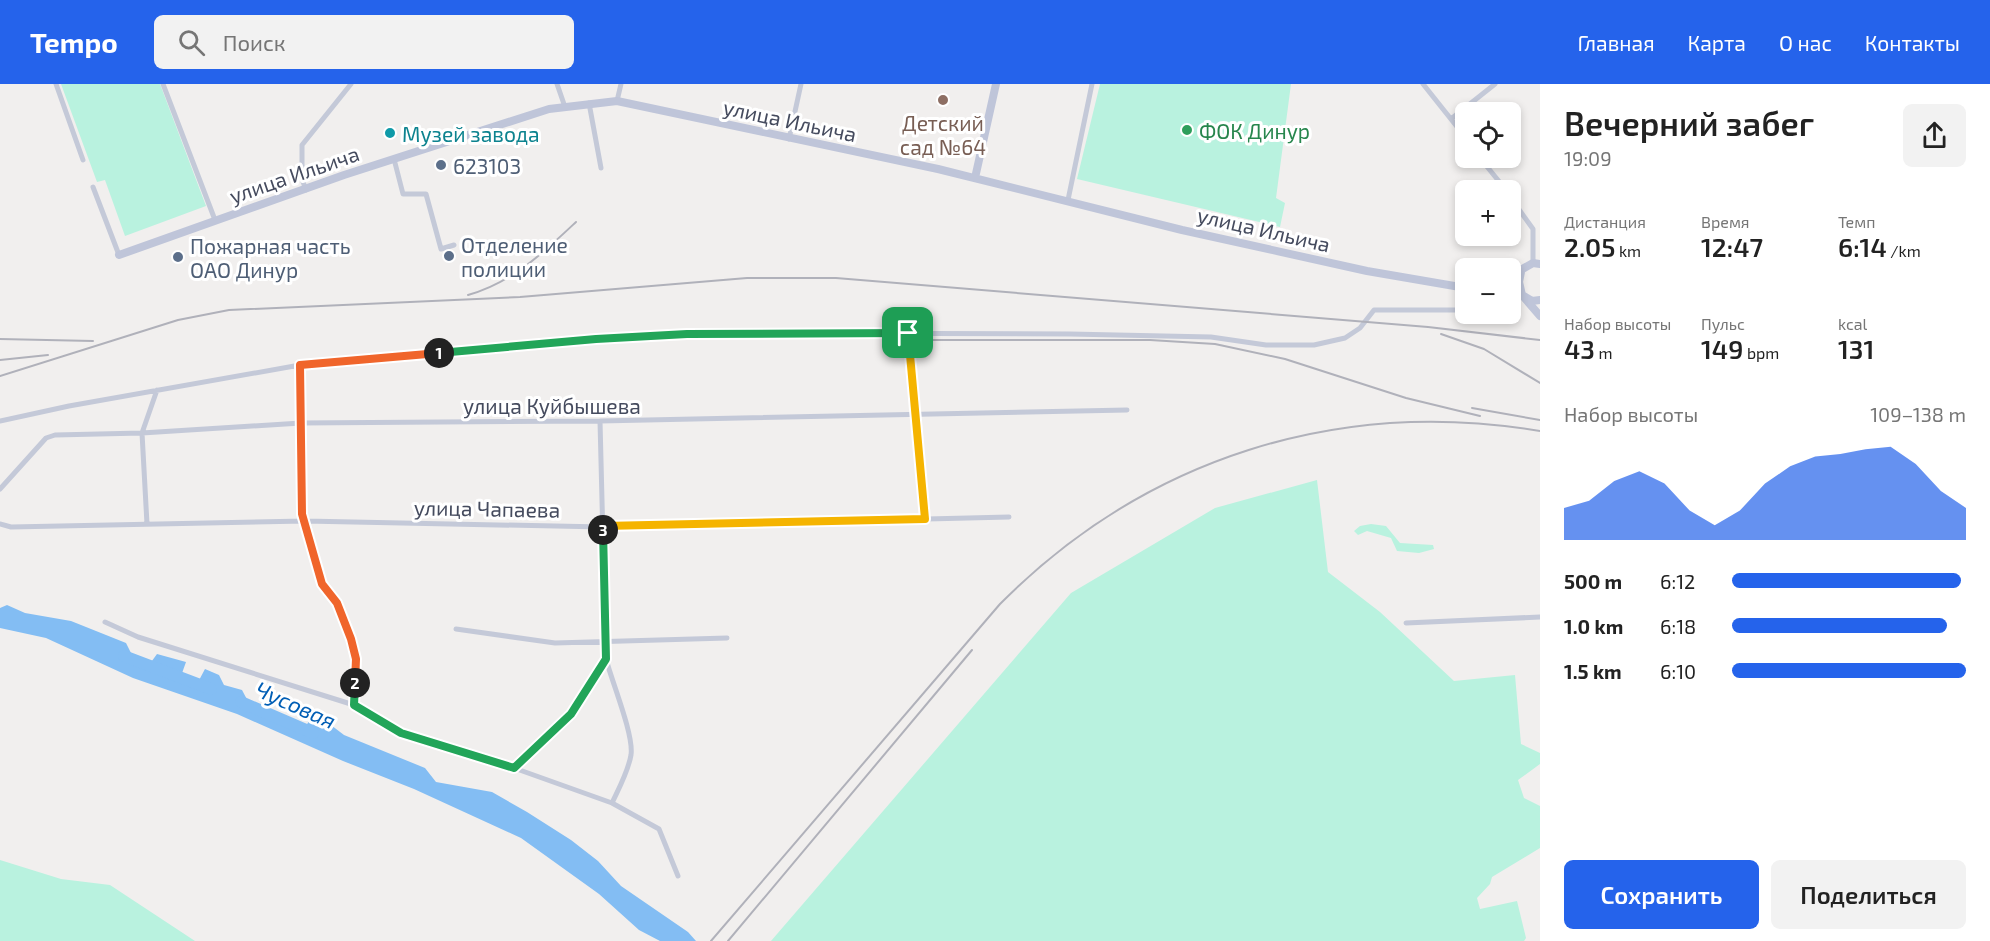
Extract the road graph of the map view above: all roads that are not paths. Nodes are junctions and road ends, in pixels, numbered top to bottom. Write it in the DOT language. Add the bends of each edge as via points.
graph roads {
  1 [pos="56,84"];
  2 [pos="163,84"];
  3 [pos="351,84"];
  4 [pos="557,84"];
  5 [pos="621,84"];
  6 [pos="801,84"];
  7 [pos="996,84"];
  8 [pos="1092,84"];
  9 [pos="1423,84"];
  10 [pos="1495,84"];
  11 [pos="617,101"];
  12 [pos="589,103"];
  13 [pos="565,107"];
  14 [pos="1451,119"];
  15 [pos="1455,124"];
  16 [pos="789,139"];
  17 [pos="394,159"];
  18 [pos="83,160"];
  19 [pos="601,168"];
  20 [pos="1488,168"];
  21 [pos="975,178"];
  22 [pos="1498,180"];
  23 [pos="93,187"];
  24 [pos="306,190"];
  25 [pos="1068,200"];
  26 [pos="1521,212"];
  27 [pos="215,220"];
  28 [pos="1535,241"];
  29 [pos="454,245"];
  30 [pos="1540,250"];
  31 [pos="119,255"];
  32 [pos="1536,264"];
  33 [pos="1521,272"];
  34 [pos="1455,286"];
  35 [pos="1521,291"];
  36 [pos="1522,295"];
  37 [pos="1540,300"];
  38 [pos="1455,310"];
  39 [pos="1540,316"];
  40 [pos="908,333"];
  41 [pos="300,365"];
  42 [pos="157,390"];
  43 [pos="1127,410"];
  44 [pos="916,416"];
  45 [pos="0,421"];
  46 [pos="600,421"];
  47 [pos="301,423"];
  48 [pos="142,433"];
  49 [pos="0,489"];
  50 [pos="1009,518"];
  51 [pos="925,519"];
  52 [pos="305,521"];
  53 [pos="0,524"];
  54 [pos="147,524"];
  55 [pos="603,526"];
  56 [pos="1540,617"];
  57 [pos="105,622"];
  58 [pos="1407,623"];
  59 [pos="456,629"];
  60 [pos="727,638"];
  61 [pos="604,640"];
  62 [pos="606,659"];
  63 [pos="354,705"];
  64 [pos="514,768"];
  65 [pos="612,804"];
  66 [pos="678,876"];
  1 -- 18 [label="street"];
  2 -- 27 [label="street"];
  3 -- 24 [label="street" via="302,145 302,179"];
  4 -- 13 [label="street"];
  5 -- 11 [label="street"];
  6 -- 16 [label="street"];
  7 -- 21 [label="street"];
  8 -- 25 [label="street"];
  9 -- 14 [label="street"];
  10 -- 14 [label="street"];
  11 -- 12 [label="street, улица Ильича"];
  11 -- 16 [label="street, улица Ильича"];
  12 -- 13 [label="street, улица Ильича"];
  12 -- 19 [label="street"];
  13 -- 17 [label="street, улица Ильича"];
  14 -- 15 [label="street"];
  16 -- 21 [label="street, улица Ильича"];
  17 -- 24 [label="street, улица Ильича"];
  17 -- 29 [label="street" via="403,194 426,194 441,249"];
  20 -- 22 [label="street"];
  21 -- 25 [label="street, улица Ильича"];
  23 -- 31 [label="street"];
  24 -- 27 [label="street, улица Ильича"];
  25 -- 34 [label="street, улица Ильича" via="1182,230"];
  26 -- 28 [label="street" via="1533,229"];
  27 -- 31 [label="street, улица Ильича"];
  28 -- 30 [label="street"];
  28 -- 32 [label="street"];
  32 -- 33 [label="street"];
  35 -- 36 [label="street"];
  36 -- 37 [label="street"];
  36 -- 39 [label="street"];
  38 -- 40 [label="street" via="1374,310 1360,328 1345,338 1314,345 1266,345 1211,338"];
  40 -- 41 [label="street" via="743,333 596,339"];
  40 -- 44 [label="street"];
  41 -- 42 [label="street"];
  41 -- 47 [label="street"];
  42 -- 45 [label="street"];
  42 -- 48 [label="street"];
  43 -- 44 [label="street, улица Куйбышева"];
  44 -- 46 [label="street, улица Куйбышева"];
  44 -- 51 [label="street"];
  46 -- 47 [label="street, улица Куйбышева"];
  46 -- 55 [label="street"];
  47 -- 48 [label="street, улица Куйбышева"];
  47 -- 52 [label="street" via="300,502"];
  48 -- 49 [label="street, улица Куйбышева" via="46,438"];
  48 -- 54 [label="street"];
  50 -- 51 [label="street, улица Чапаева"];
  51 -- 55 [label="street, улица Чапаева"];
  52 -- 54 [label="street, улица Чапаева"];
  52 -- 55 [label="street, улица Чапаева"];
  52 -- 63 [label="street" via="322,584 337,603 351,639 356,659"];
  53 -- 54 [label="street, улица Чапаева"];
  55 -- 61 [label="street"];
  56 -- 58 [label="street"];
  57 -- 63 [label="street" via="138,637"];
  59 -- 61 [label="street" via="555,643"];
  60 -- 61 [label="street"];
  61 -- 62 [label="street"];
  62 -- 64 [label="street" via="571,714"];
  62 -- 65 [label="street" via="631,737 629,763"];
  63 -- 64 [label="street" via="401,733"];
  64 -- 65 [label="street"];
  65 -- 66 [label="street" via="659,829"];
}
